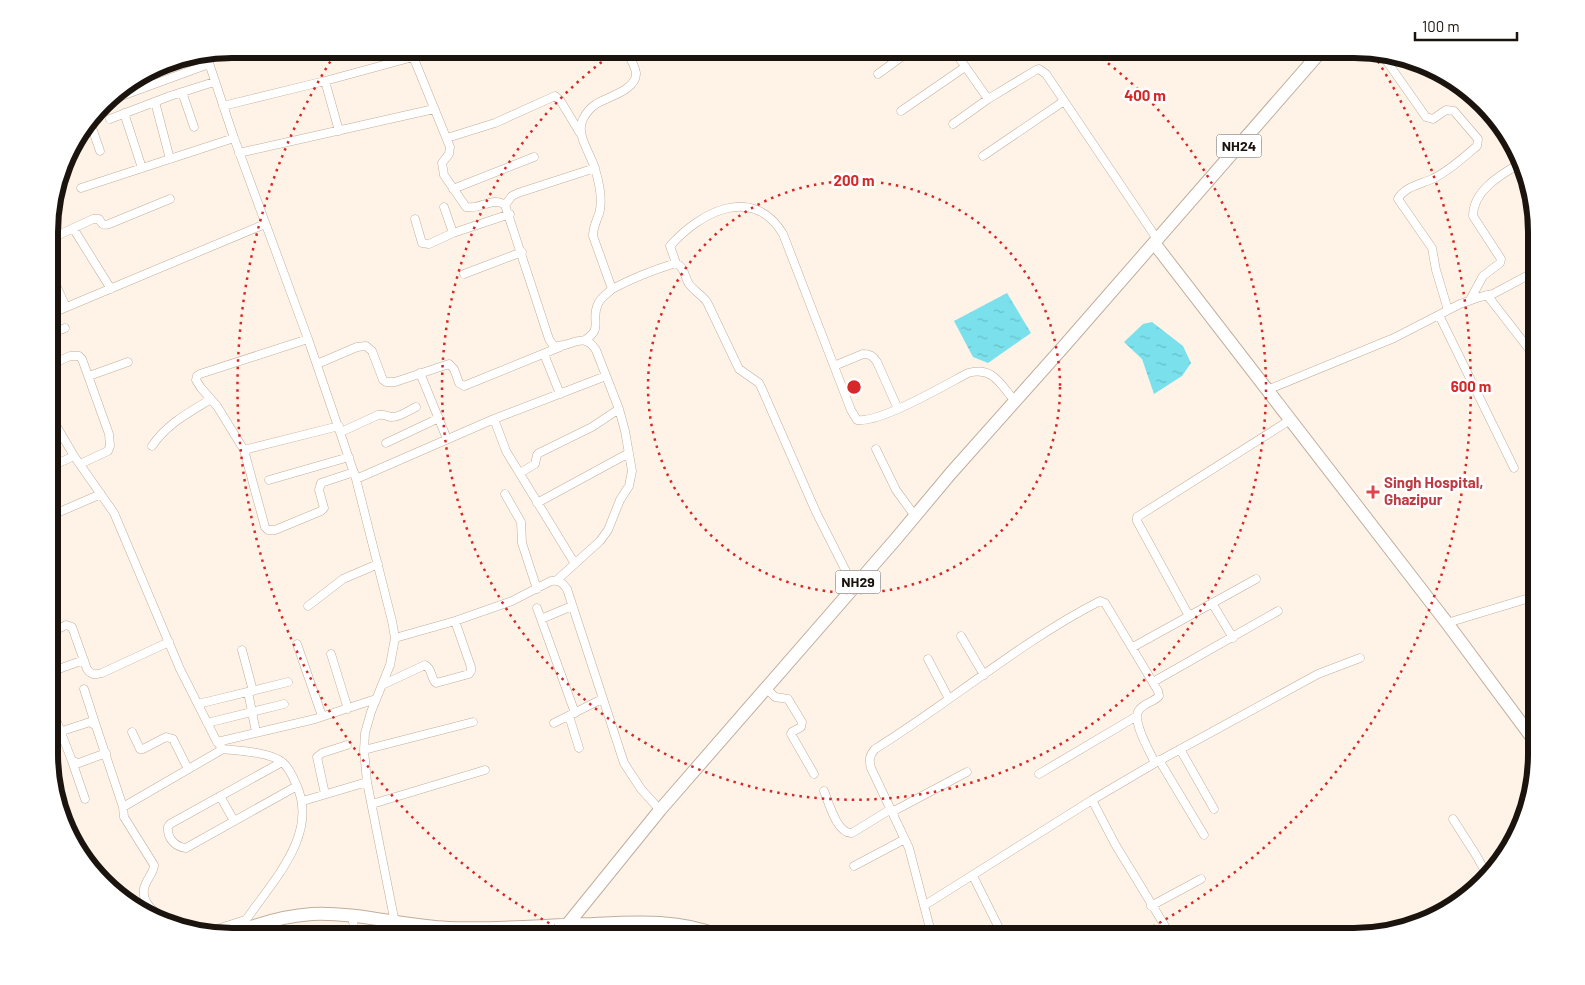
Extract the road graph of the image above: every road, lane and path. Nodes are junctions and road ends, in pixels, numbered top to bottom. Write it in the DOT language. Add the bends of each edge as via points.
graph roads {
  1 [pos="409,58"];
  2 [pos="413,58"];
  3 [pos="629,58"];
  4 [pos="893,58"];
  5 [pos="899,58"];
  6 [pos="959,58"];
  7 [pos="1315,58"];
  8 [pos="208,59"];
  9 [pos="895,61"];
  10 [pos="1387,61"];
  11 [pos="209,64"];
  12 [pos="965,67"];
  13 [pos="878,74"];
  14 [pos="149,78"];
  15 [pos="325,81"];
  16 [pos="214,82"];
  17 [pos="152,85"];
  18 [pos="182,92"];
  19 [pos="125,95"];
  20 [pos="988,99"];
  21 [pos="1064,101"];
  22 [pos="155,102"];
  23 [pos="222,106"];
  24 [pos="434,109"];
  25 [pos="901,111"];
  26 [pos="124,113"];
  27 [pos="110,119"];
  28 [pos="953,124"];
  29 [pos="194,127"];
  30 [pos="92,128"];
  31 [pos="339,131"];
  32 [pos="582,136"];
  33 [pos="234,138"];
  34 [pos="447,138"];
  35 [pos="100,152"];
  36 [pos="239,153"];
  37 [pos="984,156"];
  38 [pos="534,158"];
  39 [pos="170,159"];
  40 [pos="1515,167"];
  41 [pos="142,168"];
  42 [pos="595,168"];
  43 [pos="81,188"];
  44 [pos="453,189"];
  45 [pos="170,199"];
  46 [pos="506,205"];
  47 [pos="444,207"];
  48 [pos="510,214"];
  49 [pos="415,219"];
  50 [pos="265,224"];
  51 [pos="73,228"];
  52 [pos="453,233"];
  53 [pos="58,235"];
  54 [pos="1155,241"];
  55 [pos="522,252"];
  56 [pos="676,263"];
  57 [pos="464,274"];
  58 [pos="1527,276"];
  59 [pos="111,289"];
  60 [pos="612,289"];
  61 [pos="58,290"];
  62 [pos="1487,295"];
  63 [pos="1470,300"];
  64 [pos="66,307"];
  65 [pos="58,310"];
  66 [pos="1448,310"];
  67 [pos="1439,315"];
  68 [pos="65,328"];
  69 [pos="58,331"];
  70 [pos="308,339"];
  71 [pos="584,340"];
  72 [pos="1527,346"];
  73 [pos="560,347"];
  74 [pos="544,354"];
  75 [pos="58,361"];
  76 [pos="128,362"];
  77 [pos="316,364"];
  78 [pos="834,366"];
  79 [pos="420,373"];
  80 [pos="89,376"];
  81 [pos="606,376"];
  82 [pos="1267,390"];
  83 [pos="560,394"];
  84 [pos="210,399"];
  85 [pos="1015,401"];
  86 [pos="416,407"];
  87 [pos="619,408"];
  88 [pos="898,409"];
  89 [pos="439,418"];
  90 [pos="494,419"];
  91 [pos="1290,420"];
  92 [pos="58,429"];
  93 [pos="340,429"];
  94 [pos="448,439"];
  95 [pos="386,444"];
  96 [pos="152,446"];
  97 [pos="876,449"];
  98 [pos="244,450"];
  99 [pos="629,453"];
  100 [pos="74,456"];
  101 [pos="349,457"];
  102 [pos="58,463"];
  103 [pos="80,464"];
  104 [pos="1514,468"];
  105 [pos="520,473"];
  106 [pos="355,475"];
  107 [pos="270,480"];
  108 [pos="101,494"];
  109 [pos="505,494"];
  110 [pos="537,503"];
  111 [pos="58,513"];
  112 [pos="915,516"];
  113 [pos="378,564"];
  114 [pos="575,564"];
  115 [pos="1256,579"];
  116 [pos="557,580"];
  117 [pos="854,587"];
  118 [pos="537,589"];
  119 [pos="1527,599"];
  120 [pos="1212,603"];
  121 [pos="308,606"];
  122 [pos="572,606"];
  123 [pos="536,608"];
  124 [pos="1278,611"];
  125 [pos="1189,616"];
  126 [pos="541,619"];
  127 [pos="455,621"];
  128 [pos="1447,623"];
  129 [pos="58,629"];
  130 [pos="961,636"];
  131 [pos="394,638"];
  132 [pos="1232,638"];
  133 [pos="169,642"];
  134 [pos="297,644"];
  135 [pos="1133,647"];
  136 [pos="242,650"];
  137 [pos="331,654"];
  138 [pos="1360,658"];
  139 [pos="928,659"];
  140 [pos="84,660"];
  141 [pos="58,669"];
  142 [pos="984,675"];
  143 [pos="288,682"];
  144 [pos="1154,682"];
  145 [pos="382,684"];
  146 [pos="766,688"];
  147 [pos="84,689"];
  148 [pos="251,691"];
  149 [pos="376,699"];
  150 [pos="602,699"];
  151 [pos="949,699"];
  152 [pos="198,704"];
  153 [pos="284,704"];
  154 [pos="348,708"];
  155 [pos="252,712"];
  156 [pos="572,714"];
  157 [pos="322,716"];
  158 [pos="1136,716"];
  159 [pos="473,722"];
  160 [pos="206,723"];
  161 [pos="554,723"];
  162 [pos="58,724"];
  163 [pos="96,726"];
  164 [pos="1527,731"];
  165 [pos="61,732"];
  166 [pos="132,732"];
  167 [pos="256,732"];
  168 [pos="58,733"];
  169 [pos="217,742"];
  170 [pos="347,745"];
  171 [pos="579,748"];
  172 [pos="223,749"];
  173 [pos="1180,749"];
  174 [pos="364,750"];
  175 [pos="106,754"];
  176 [pos="72,761"];
  177 [pos="282,762"];
  178 [pos="1157,762"];
  179 [pos="188,770"];
  180 [pos="485,770"];
  181 [pos="966,772"];
  182 [pos="814,774"];
  183 [pos="1038,774"];
  184 [pos="367,782"];
  185 [pos="298,786"];
  186 [pos="824,791"];
  187 [pos="325,794"];
  188 [pos="220,796"];
  189 [pos="85,799"];
  190 [pos="1092,800"];
  191 [pos="303,801"];
  192 [pos="372,804"];
  193 [pos="123,807"];
  194 [pos="1214,808"];
  195 [pos="660,810"];
  196 [pos="892,810"];
  197 [pos="1453,819"];
  198 [pos="234,821"];
  199 [pos="1204,835"];
  200 [pos="905,839"];
  201 [pos="854,866"];
  202 [pos="1484,868"];
  203 [pos="973,876"];
  204 [pos="1201,878"];
  205 [pos="924,905"];
  206 [pos="1151,906"];
  207 [pos="150,907"];
  208 [pos="352,916"];
  209 [pos="245,920"];
  210 [pos="395,923"];
  211 [pos="567,924"];
  212 [pos="223,927"];
  213 [pos="930,927"];
  214 [pos="999,927"];
  215 [pos="1165,927"];
  216 [pos="238,928"];
  217 [pos="249,928"];
  218 [pos="354,928"];
  219 [pos="397,928"];
  220 [pos="453,928"];
  221 [pos="492,928"];
  222 [pos="687,928"];
  1 -- 15 [label="street"];
  2 -- 24 [label="street"];
  3 -- 32 [label="street" via="636,73 635,81 590,109 582,120"];
  4 -- 9 [label="street"];
  5 -- 9 [label="street"];
  6 -- 12 [label="street"];
  7 -- 54 [label="highway, NH24"];
  8 -- 11 [label="street"];
  9 -- 13 [label="street"];
  10 -- 66 [label="street" via="1426,117 1433,119 1451,110 1478,139 1477,146 1454,164 1398,199 1432,248"];
  11 -- 16 [label="street"];
  11 -- 17 [label="street"];
  12 -- 20 [label="street"];
  12 -- 25 [label="street"];
  14 -- 17 [label="street"];
  15 -- 23 [label="street"];
  15 -- 31 [label="street"];
  16 -- 18 [label="street"];
  16 -- 23 [label="street"];
  17 -- 19 [label="street"];
  18 -- 22 [label="street"];
  18 -- 29 [label="street"];
  20 -- 21 [label="street" via="1039,69"];
  20 -- 28 [label="street"];
  21 -- 37 [label="street"];
  21 -- 54 [label="street"];
  22 -- 26 [label="street"];
  22 -- 39 [label="street"];
  23 -- 33 [label="street"];
  24 -- 31 [label="street"];
  24 -- 34 [label="street"];
  26 -- 27 [label="street"];
  26 -- 41 [label="street"];
  30 -- 35 [label="street"];
  31 -- 36 [label="street"];
  32 -- 34 [label="street" via="555,96 505,119"];
  32 -- 42 [label="street"];
  33 -- 36 [label="street"];
  33 -- 39 [label="street"];
  34 -- 44 [label="street" via="449,154 442,163 442,169"];
  36 -- 50 [label="street"];
  38 -- 44 [label="street"];
  39 -- 41 [label="street"];
  40 -- 63 [label="street" via="1489,185 1476,200 1473,210 1476,221 1501,259 1483,276"];
  41 -- 43 [label="street"];
  42 -- 46 [label="street" via="518,193"];
  42 -- 60 [label="street" via="600,209 592,236"];
  44 -- 46 [label="street" via="466,207 495,201"];
  45 -- 51 [label="street" via="109,224 93,219"];
  46 -- 48 [label="street"];
  47 -- 52 [label="street"];
  48 -- 52 [label="street"];
  48 -- 55 [label="street"];
  49 -- 52 [label="street" via="420,239 425,244"];
  50 -- 59 [label="street"];
  50 -- 70 [label="street"];
  51 -- 53 [label="street"];
  51 -- 59 [label="street"];
  54 -- 82 [label="highway"];
  54 -- 85 [label="highway, NH29"];
  55 -- 57 [label="street"];
  55 -- 73 [label="street" via="549,339"];
  56 -- 60 [label="street" via="639,275"];
  56 -- 78 [label="street" via="670,246 703,218 723,209 742,206 770,217 777,223 790,248"];
  56 -- 117 [label="street" via="682,268 689,285 707,302 739,368 759,383 819,518"];
  58 -- 62 [label="street"];
  59 -- 64 [label="street"];
  60 -- 71 [label="street" via="599,301 595,330"];
  61 -- 64 [label="street"];
  62 -- 63 [label="street"];
  62 -- 72 [label="street"];
  63 -- 66 [label="street"];
  64 -- 65 [label="street"];
  66 -- 67 [label="street"];
  67 -- 82 [label="street" via="1394,338"];
  67 -- 104 [label="street"];
  68 -- 69 [label="street"];
  70 -- 77 [label="street"];
  70 -- 84 [label="street" via="197,376 196,380"];
  71 -- 73 [label="street"];
  71 -- 81 [label="street" via="596,350"];
  73 -- 74 [label="street"];
  74 -- 79 [label="street" via="464,386 449,364"];
  74 -- 83 [label="street"];
  75 -- 80 [label="street" via="79,356"];
  76 -- 80 [label="street"];
  77 -- 79 [label="street" via="366,346 386,382 390,384"];
  77 -- 93 [label="street"];
  78 -- 88 [label="street" via="863,354 873,356"];
  78 -- 88 [label="street" via="857,420"];
  79 -- 89 [label="street"];
  80 -- 103 [label="street" via="110,446"];
  81 -- 83 [label="street"];
  81 -- 87 [label="street"];
  82 -- 91 [label="highway"];
  83 -- 90 [label="street"];
  84 -- 96 [label="street" via="162,431"];
  84 -- 98 [label="street"];
  85 -- 88 [label="street" via="993,376 976,371"];
  85 -- 112 [label="highway, NH29"];
  86 -- 93 [label="street" via="397,416 378,415"];
  87 -- 99 [label="street"];
  87 -- 105 [label="street" via="592,427 540,453 535,464"];
  89 -- 94 [label="street"];
  89 -- 95 [label="street"];
  90 -- 94 [label="street"];
  90 -- 105 [label="street" via="506,451"];
  91 -- 125 [label="street" via="1137,517"];
  91 -- 128 [label="highway"];
  92 -- 100 [label="street"];
  93 -- 98 [label="street"];
  93 -- 101 [label="street"];
  94 -- 106 [label="street"];
  97 -- 112 [label="street" via="896,490"];
  98 -- 106 [label="street" via="268,530 321,511 324,508 319,490 321,483"];
  99 -- 110 [label="street"];
  99 -- 114 [label="street" via="632,472 629,486 608,530"];
  100 -- 102 [label="street"];
  100 -- 103 [label="street"];
  101 -- 106 [label="street"];
  101 -- 107 [label="street"];
  103 -- 108 [label="street"];
  105 -- 110 [label="street"];
  106 -- 113 [label="street"];
  108 -- 111 [label="street"];
  108 -- 133 [label="street" via="122,530"];
  109 -- 118 [label="street" via="521,522 522,543"];
  110 -- 114 [label="street"];
  112 -- 117 [label="highway, NH29"];
  113 -- 121 [label="street" via="343,579"];
  113 -- 131 [label="street"];
  114 -- 116 [label="street"];
  115 -- 120 [label="street"];
  116 -- 118 [label="street"];
  116 -- 122 [label="street" via="567,589"];
  117 -- 146 [label="highway, NH29"];
  118 -- 127 [label="street"];
  119 -- 128 [label="street"];
  120 -- 125 [label="street"];
  120 -- 132 [label="street"];
  122 -- 126 [label="street"];
  122 -- 150 [label="street"];
  123 -- 126 [label="street"];
  124 -- 132 [label="street"];
  125 -- 135 [label="street"];
  126 -- 156 [label="street"];
  127 -- 131 [label="street"];
  127 -- 145 [label="street" via="471,667 469,674 436,683 426,666"];
  128 -- 164 [label="highway"];
  129 -- 140 [label="street" via="66,625 72,627"];
  130 -- 142 [label="street"];
  131 -- 145 [label="street" via="390,665"];
  132 -- 144 [label="street"];
  133 -- 140 [label="street" via="97,674 90,673"];
  133 -- 152 [label="street"];
  134 -- 157 [label="street"];
  135 -- 142 [label="street" via="1105,603 1100,601"];
  135 -- 144 [label="street"];
  136 -- 148 [label="street"];
  137 -- 154 [label="street"];
  138 -- 173 [label="street" via="1318,674"];
  139 -- 151 [label="street"];
  140 -- 141 [label="street"];
  142 -- 151 [label="street"];
  143 -- 148 [label="street"];
  144 -- 158 [label="street" via="1159,696 1138,710"];
  145 -- 149 [label="street"];
  146 -- 182 [label="street" via="775,697 788,699 802,722 801,727 791,734"];
  146 -- 195 [label="highway, NH29"];
  147 -- 163 [label="street"];
  148 -- 152 [label="street"];
  148 -- 155 [label="street"];
  149 -- 154 [label="street"];
  149 -- 174 [label="street" via="365,733"];
  150 -- 156 [label="street"];
  150 -- 195 [label="street" via="624,763"];
  151 -- 196 [label="street" via="871,754 871,768"];
  152 -- 160 [label="street"];
  153 -- 155 [label="street"];
  154 -- 157 [label="street"];
  155 -- 160 [label="street"];
  155 -- 167 [label="street"];
  156 -- 161 [label="street"];
  156 -- 171 [label="street"];
  157 -- 167 [label="street"];
  158 -- 178 [label="street"];
  158 -- 183 [label="street"];
  159 -- 174 [label="street"];
  160 -- 169 [label="street"];
  162 -- 165 [label="street"];
  163 -- 165 [label="street" via="90,722"];
  163 -- 175 [label="street"];
  165 -- 168 [label="street"];
  165 -- 176 [label="street"];
  166 -- 179 [label="street" via="140,749 166,737 173,739"];
  167 -- 169 [label="street"];
  169 -- 172 [label="street"];
  170 -- 187 [label="street" via="317,757"];
  172 -- 177 [label="street" via="269,756"];
  172 -- 179 [label="street"];
  173 -- 178 [label="street"];
  173 -- 194 [label="street"];
  174 -- 184 [label="street"];
  175 -- 176 [label="street" via="79,763"];
  175 -- 193 [label="street"];
  176 -- 189 [label="street"];
  177 -- 185 [label="street"];
  177 -- 188 [label="street"];
  178 -- 190 [label="street"];
  178 -- 199 [label="street"];
  179 -- 193 [label="street"];
  180 -- 192 [label="street"];
  181 -- 196 [label="street"];
  184 -- 187 [label="street"];
  184 -- 192 [label="street"];
  185 -- 191 [label="street"];
  185 -- 198 [label="street"];
  186 -- 196 [label="street" via="838,824 848,833"];
  187 -- 191 [label="street"];
  188 -- 198 [label="street"];
  188 -- 198 [label="street" via="170,824 169,837 176,846 186,848"];
  190 -- 203 [label="street"];
  190 -- 206 [label="street"];
  191 -- 209 [label="street" via="304,816 295,846"];
  192 -- 210 [label="street"];
  193 -- 207 [label="street" via="124,817 154,865 143,891"];
  195 -- 211 [label="highway, NH29"];
  196 -- 200 [label="street"];
  197 -- 202 [label="street"];
  200 -- 201 [label="street"];
  200 -- 205 [label="street"];
  203 -- 205 [label="street"];
  203 -- 214 [label="street"];
  204 -- 206 [label="street"];
  205 -- 213 [label="street"];
  206 -- 215 [label="street"];
  208 -- 210 [label="highway"];
  208 -- 217 [label="highway" via="292,916"];
  208 -- 218 [label="street"];
  209 -- 212 [label="street"];
  209 -- 216 [label="street"];
  210 -- 219 [label="street"];
  210 -- 220 [label="highway"];
  211 -- 221 [label="highway"];
  211 -- 222 [label="highway" via="635,922"];
}
